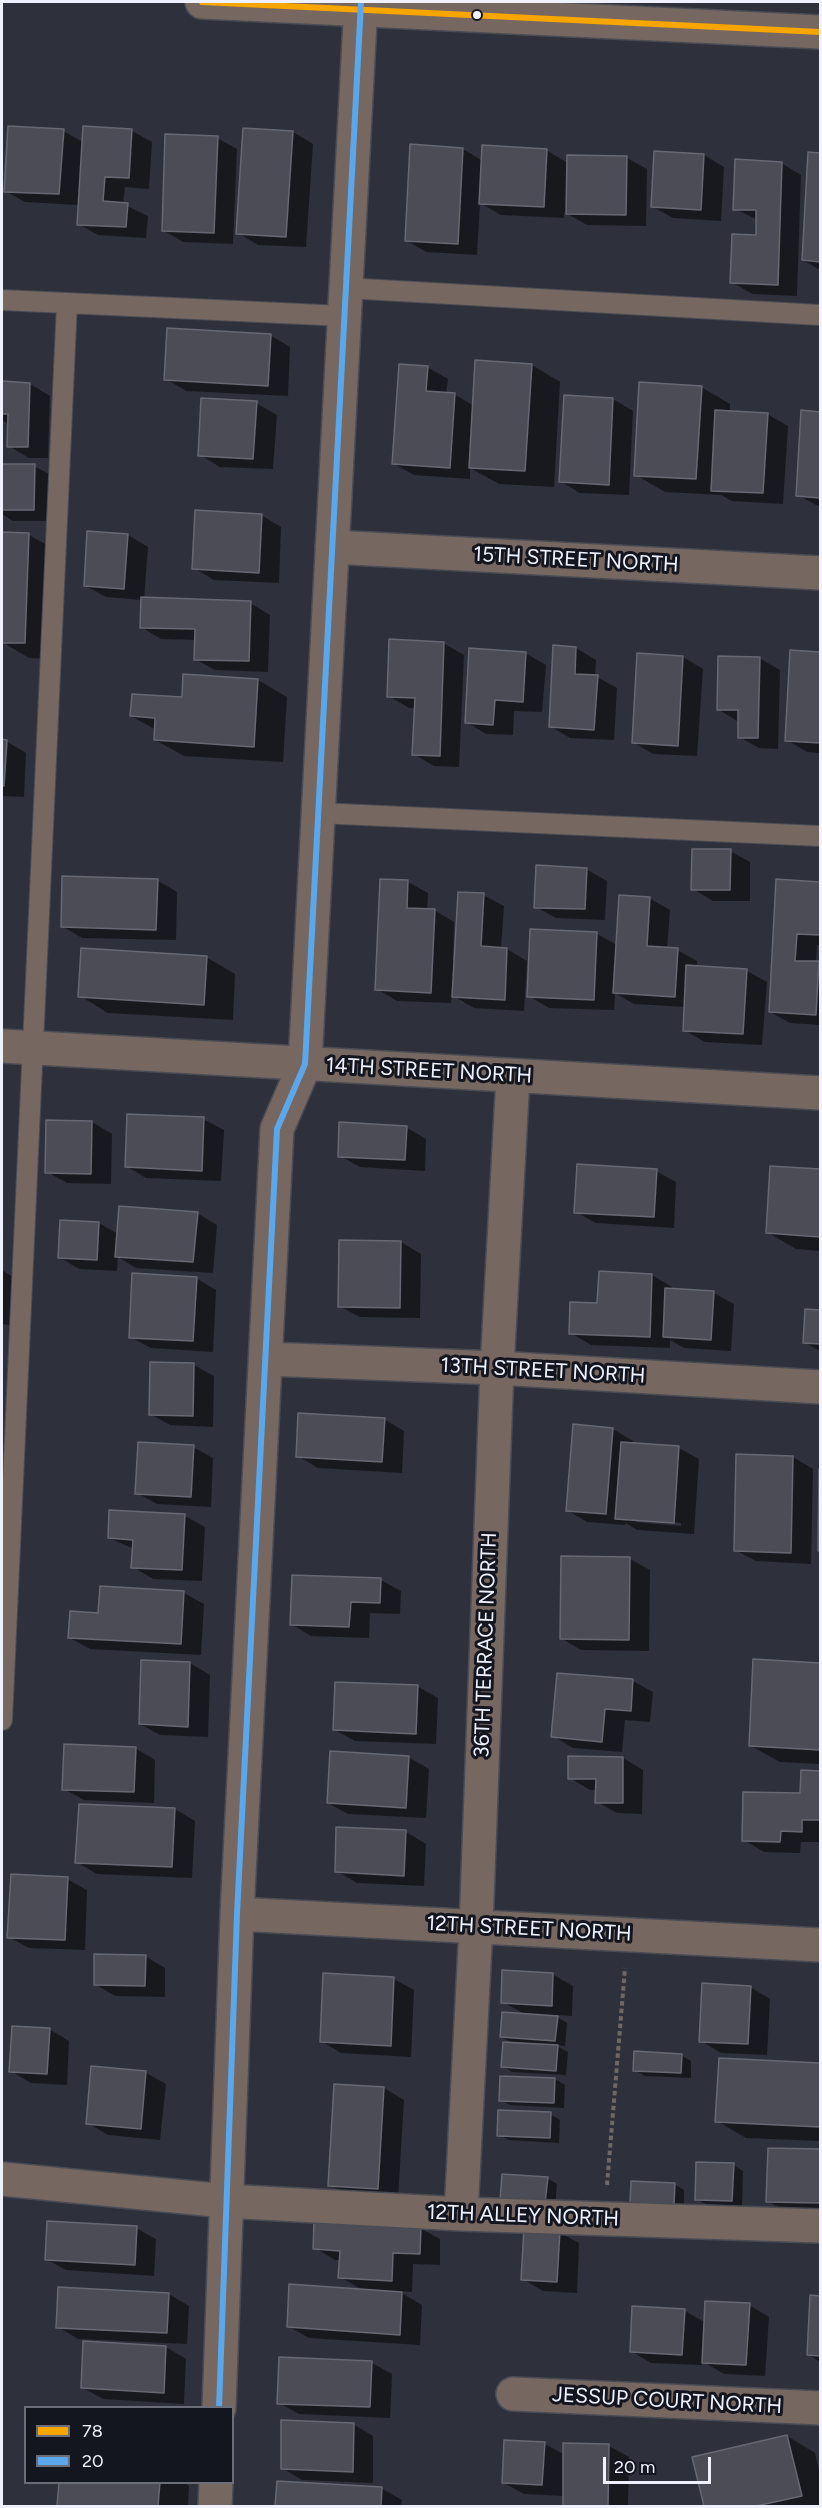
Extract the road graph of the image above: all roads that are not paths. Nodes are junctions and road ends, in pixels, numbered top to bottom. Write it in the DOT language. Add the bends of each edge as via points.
graph roads {
  1 [pos="202,2"];
  2 [pos="361,5"];
  3 [pos="820,32"];
  4 [pos="2,300"];
  5 [pos="345,302"];
  6 [pos="67,303"];
  7 [pos="820,315"];
  8 [pos="332,547"];
  9 [pos="820,573"];
  10 [pos="318,813"];
  11 [pos="820,836"];
  12 [pos="2,1046"];
  13 [pos="33,1048"];
  14 [pos="305,1064"];
  15 [pos="513,1076"];
  16 [pos="820,1093"];
  17 [pos="266,1359"];
  18 [pos="497,1368"];
  19 [pos="820,1387"];
  20 [pos="2,1720"];
  21 [pos="237,1914"];
  22 [pos="476,1927"];
  23 [pos="820,1945"];
  24 [pos="2,2179"];
  25 [pos="225,2201"];
  26 [pos="461,2214"];
  27 [pos="820,2226"];
  28 [pos="513,2394"];
  29 [pos="219,2406"];
  30 [pos="820,2409"];
  31 [pos="216,2484"];
  32 [pos="215,2506"];
  1 -- 2 [label="street"];
  2 -- 3 [label="street"];
  2 -- 5 [label="street"];
  4 -- 6 [label="lane"];
  5 -- 6 [label="lane"];
  5 -- 7 [label="lane"];
  5 -- 8 [label="street"];
  6 -- 13 [label="lane"];
  8 -- 9 [label="street, 15TH STREET NORTH"];
  8 -- 10 [label="street"];
  10 -- 11 [label="lane"];
  10 -- 14 [label="street"];
  12 -- 13 [label="street, 14TH STREET NORTH"];
  13 -- 14 [label="street, 14TH STREET NORTH"];
  13 -- 20 [label="lane"];
  14 -- 15 [label="street, 14TH STREET NORTH"];
  14 -- 17 [label="street" via="277,1129"];
  15 -- 16 [label="street, 14TH STREET NORTH"];
  15 -- 18 [label="street, 36TH TERRACE NORTH"];
  17 -- 18 [label="street, 13TH STREET NORTH"];
  17 -- 21 [label="street"];
  18 -- 19 [label="street, 13TH STREET NORTH"];
  18 -- 22 [label="street, 36TH TERRACE NORTH"];
  21 -- 22 [label="street, 12TH STREET NORTH"];
  21 -- 25 [label="street"];
  22 -- 23 [label="street, 12TH STREET NORTH"];
  22 -- 26 [label="street, 36TH TERRACE NORTH"];
  24 -- 25 [label="street"];
  25 -- 26 [label="street, 12TH ALLEY NORTH"];
  25 -- 29 [label="street"];
  26 -- 27 [label="street, 12TH ALLEY NORTH"];
  28 -- 30 [label="street, JESSUP COURT NORTH"];
  31 -- 32 [label="street"];
}
